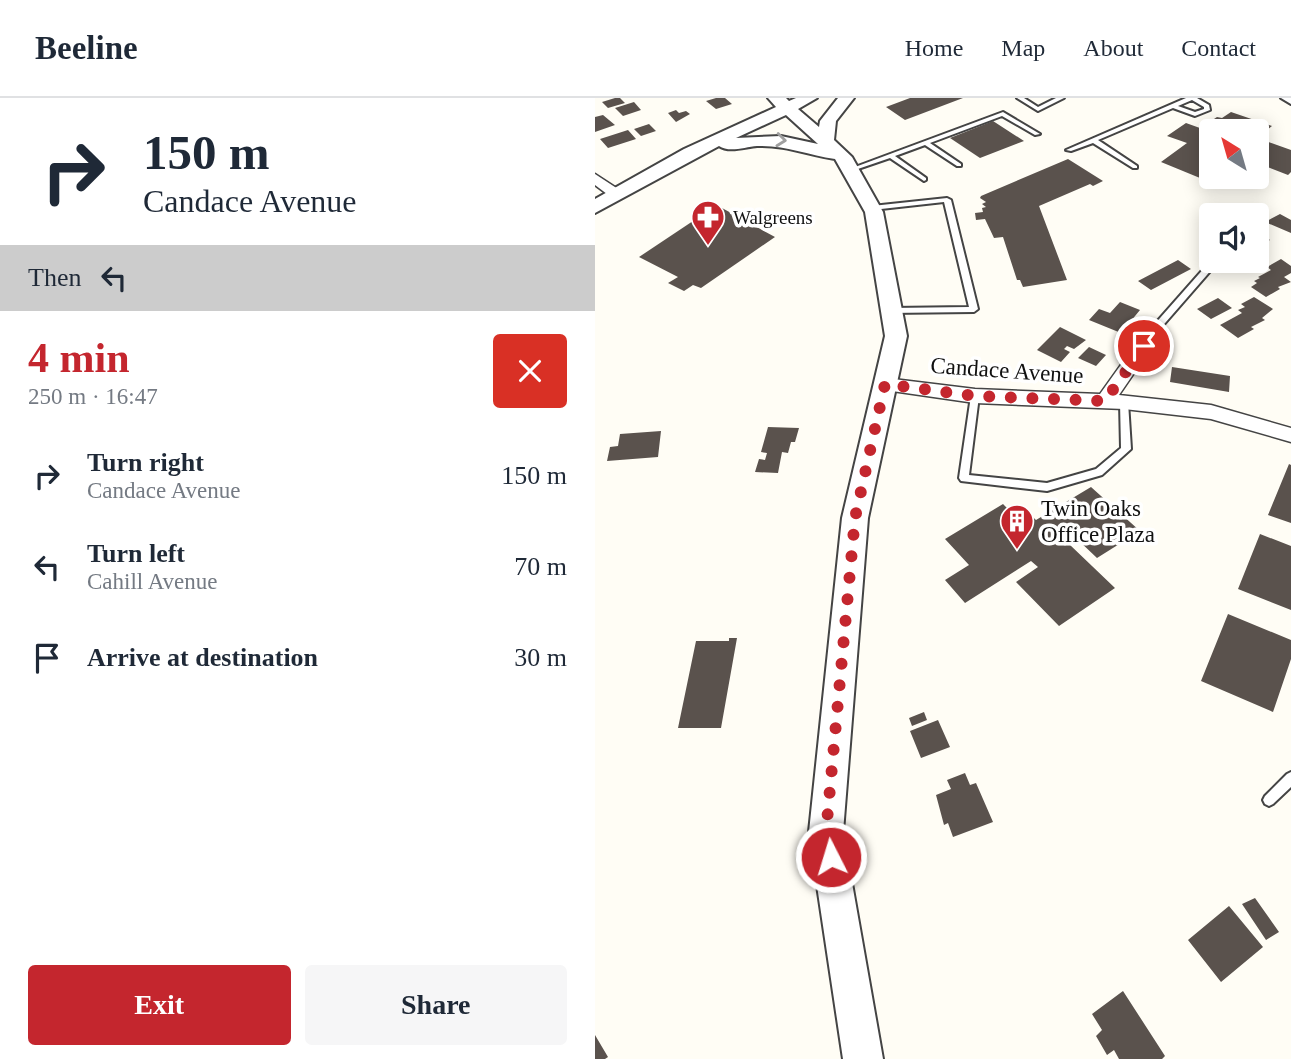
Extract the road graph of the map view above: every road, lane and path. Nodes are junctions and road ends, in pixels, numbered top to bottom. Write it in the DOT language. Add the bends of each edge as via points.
graph roads {
  1 [pos="809,98"];
  2 [pos="846,98"];
  3 [pos="1020,98"];
  4 [pos="1061,98"];
  5 [pos="1192,98"];
  6 [pos="782,102"];
  7 [pos="1173,106"];
  8 [pos="1037,134"];
  9 [pos="1093,140"];
  10 [pos="925,142"];
  11 [pos="1069,150"];
  12 [pos="690,153"];
  13 [pos="890,155"];
  14 [pos="840,156"];
  15 [pos="959,165"];
  16 [pos="1135,167"];
  17 [pos="595,178"];
  18 [pos="923,179"];
  19 [pos="616,194"];
  20 [pos="595,207"];
  21 [pos="871,208"];
  22 [pos="1205,273"];
  23 [pos="891,311"];
  24 [pos="1156,328"];
  25 [pos="885,384"];
  26 [pos="975,396"];
  27 [pos="1115,402"];
  28 [pos="1291,435"];
  29 [pos="1291,778"];
  30 [pos="1269,800"];
  31 [pos="863,1059"];
  1 -- 6 [label="street"];
  2 -- 14 [label="street" via="828,121"];
  3 -- 4 [label="lane" via="1038,108"];
  5 -- 7 [label="lane"];
  5 -- 7 [label="lane" via="1207,110 1195,114"];
  6 -- 12 [label="street"];
  6 -- 14 [label="street"];
  7 -- 9 [label="lane"];
  8 -- 10 [label="lane" via="1003,114"];
  9 -- 11 [label="lane"];
  9 -- 16 [label="lane"];
  10 -- 13 [label="lane"];
  10 -- 15 [label="lane"];
  12 -- 14 [label="street, one-way" via="767,139 796,142"];
  12 -- 19 [label="street"];
  13 -- 14 [label="lane"];
  13 -- 18 [label="lane"];
  14 -- 21 [label="street"];
  17 -- 19 [label="street"];
  19 -- 20 [label="street"];
  21 -- 23 [label="street"];
  21 -- 23 [label="lane" via="947,200 974,309"];
  22 -- 24 [label="lane"];
  23 -- 25 [label="street" via="895,336"];
  24 -- 27 [label="street"];
  25 -- 26 [label="street, Candace Avenue"];
  25 -- 31 [label="street" via="855,518 826,832"];
  26 -- 27 [label="street, Candace Avenue"];
  26 -- 27 [label="lane" via="964,478 1047,487 1099,472 1126,449"];
  27 -- 28 [label="street, Candace Avenue" via="1211,412"];
  29 -- 30 [label="lane"];
}
